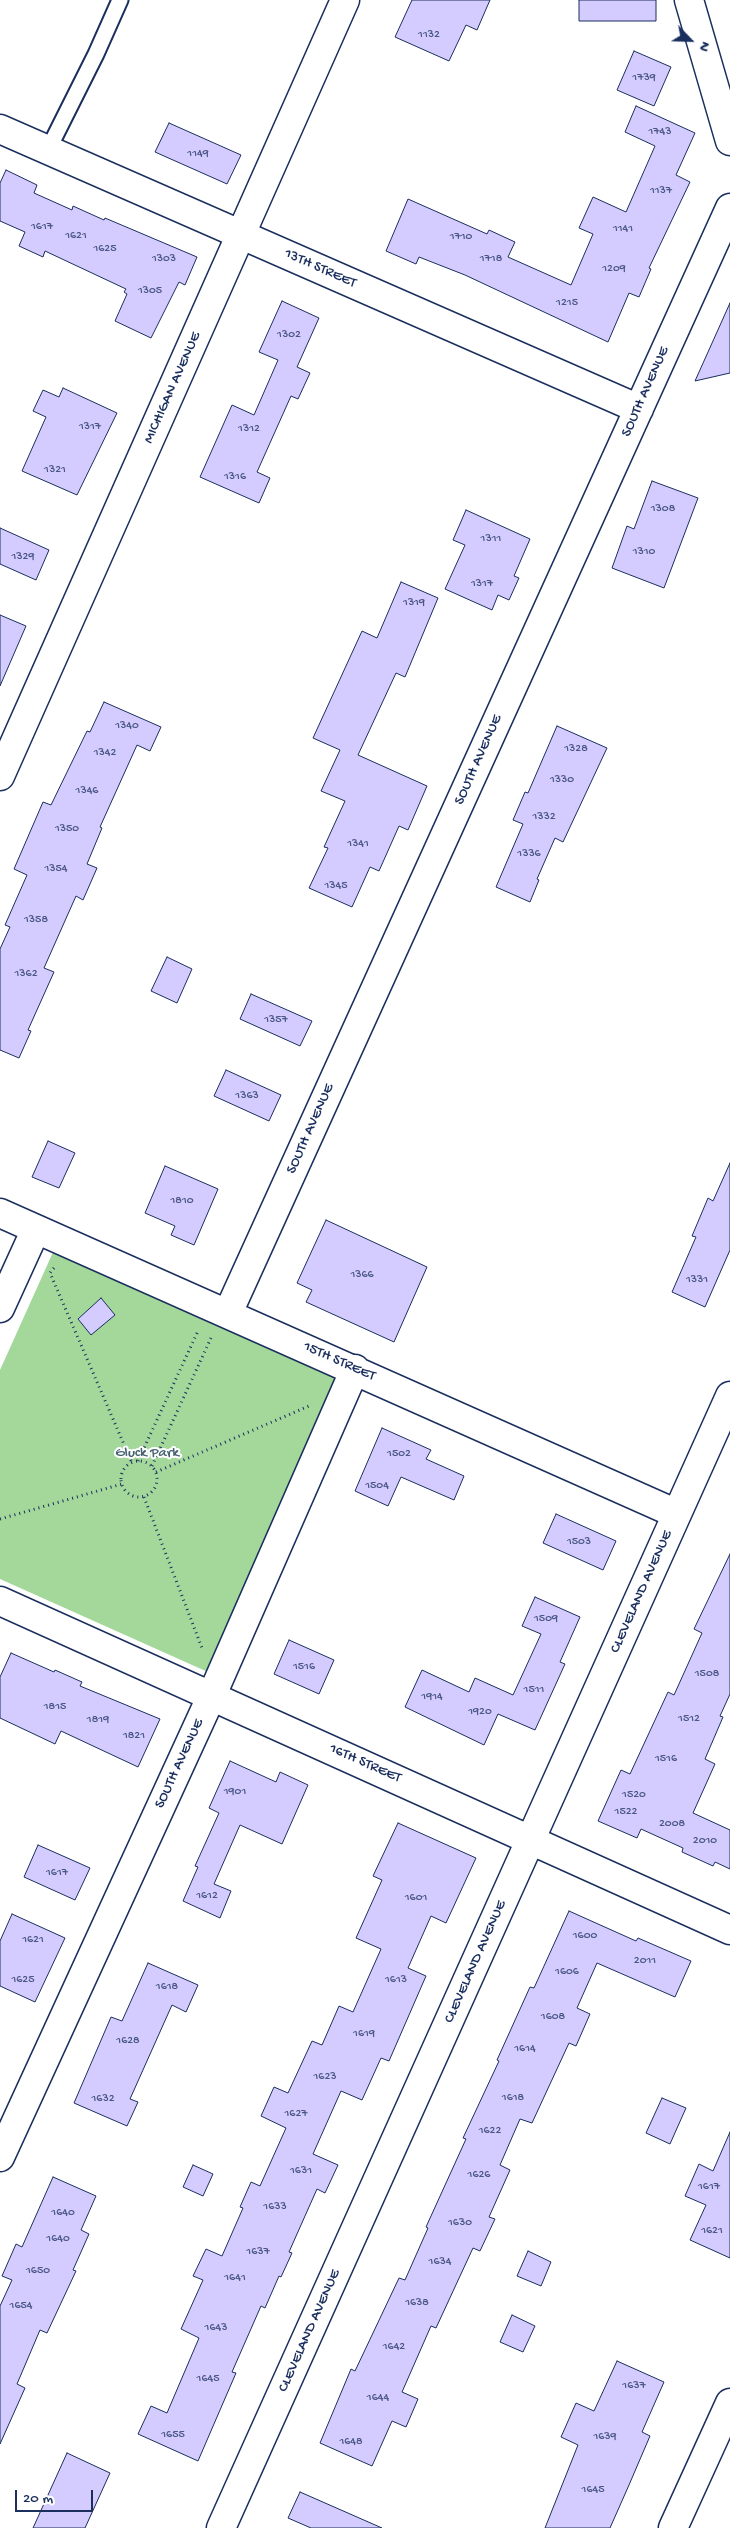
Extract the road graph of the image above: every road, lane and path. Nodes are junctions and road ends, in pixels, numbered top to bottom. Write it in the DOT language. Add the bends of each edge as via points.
graph roads {
  1 [pos="120,0"];
  2 [pos="345,0"];
  3 [pos="688,0"];
  4 [pos="0,129"];
  5 [pos="730,141"];
  6 [pos="48,150"];
  7 [pos="730,208"];
  8 [pos="242,234"];
  9 [pos="639,409"];
  10 [pos="0,776"];
  11 [pos="0,1213"];
  12 [pos="36,1229"];
  13 [pos="62,1271"];
  14 [pos="0,1308"];
  15 [pos="228,1313"];
  16 [pos="189,1328"];
  17 [pos="198,1332"];
  18 [pos="212,1338"];
  19 [pos="220,1342"];
  20 [pos="355,1369"];
  21 [pos="730,1396"];
  22 [pos="310,1406"];
  23 [pos="138,1462"];
  24 [pos="132,1463"];
  25 [pos="152,1466"];
  26 [pos="156,1472"];
  27 [pos="122,1484"];
  28 [pos="144,1497"];
  29 [pos="677,1514"];
  30 [pos="0,1519"];
  31 [pos="0,1601"];
  32 [pos="203,1650"];
  33 [pos="212,1695"];
  34 [pos="531,1839"];
  35 [pos="730,1930"];
  36 [pos="0,2157"];
  37 [pos="730,2403"];
  38 [pos="221,2528"];
  39 [pos="673,2528"];
  1 -- 6 [label="lane"];
  2 -- 8 [label="street, MICHIGAN AVENUE"];
  3 -- 5 [label="street"];
  4 -- 6 [label="street, 13TH STREET"];
  6 -- 8 [label="street, 13TH STREET"];
  7 -- 9 [label="street, SOUTH AVENUE"];
  8 -- 9 [label="street, 13TH STREET"];
  8 -- 10 [label="street, MICHIGAN AVENUE"];
  9 -- 15 [label="street, SOUTH AVENUE"];
  11 -- 12 [label="street, 15TH STREET"];
  12 -- 14 [label="street"];
  12 -- 15 [label="street, 15TH STREET"];
  13 -- 24 [label="path" via="53,1267 50,1273"];
  15 -- 20 [label="street, 15TH STREET"];
  16 -- 17 [label="path"];
  17 -- 18 [label="path"];
  17 -- 23 [label="path"];
  18 -- 19 [label="path"];
  18 -- 25 [label="path"];
  20 -- 29 [label="street, 15TH STREET"];
  20 -- 33 [label="street, SOUTH AVENUE"];
  21 -- 29 [label="street, CLEVELAND AVENUE"];
  22 -- 26 [label="path"];
  23 -- 24 [label="path"];
  23 -- 25 [label="path"];
  24 -- 27 [label="path" via="123,1472"];
  25 -- 26 [label="path"];
  26 -- 28 [label="path" via="157,1484"];
  27 -- 28 [label="path" via="132,1496"];
  27 -- 30 [label="path"];
  28 -- 32 [label="path"];
  29 -- 34 [label="street, CLEVELAND AVENUE"];
  31 -- 33 [label="street, 16TH STREET"];
  33 -- 34 [label="street, 16TH STREET"];
  33 -- 36 [label="street, SOUTH AVENUE"];
  34 -- 35 [label="street, 16TH STREET"];
  34 -- 38 [label="street, CLEVELAND AVENUE"];
  37 -- 39 [label="street"];
}
